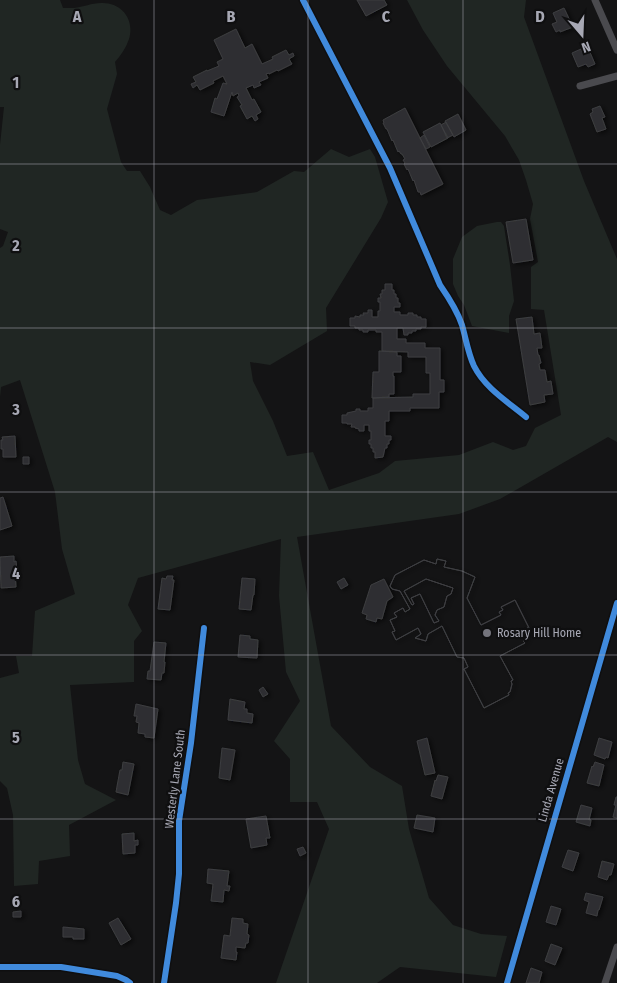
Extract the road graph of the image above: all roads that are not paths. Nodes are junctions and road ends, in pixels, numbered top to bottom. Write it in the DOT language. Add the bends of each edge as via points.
graph roads {
  1 [pos="303,0"];
  2 [pos="595,0"];
  3 [pos="617,50"];
  4 [pos="617,76"];
  5 [pos="580,86"];
  6 [pos="526,417"];
  7 [pos="617,603"];
  8 [pos="204,628"];
  9 [pos="617,947"];
  10 [pos="0,967"];
  11 [pos="130,983"];
  12 [pos="164,983"];
  13 [pos="507,983"];
  14 [pos="606,983"];
  1 -- 6 [label="street" via="390,168 440,285 457,312 475,367 483,380"];
  2 -- 3 [label="street"];
  4 -- 5 [label="street"];
  7 -- 13 [label="street, Linda Avenue"];
  8 -- 12 [label="street, Westerly Lane South" via="179,821 179,874"];
  9 -- 14 [label="street"];
  10 -- 11 [label="street" via="61,967 117,976"];
}
